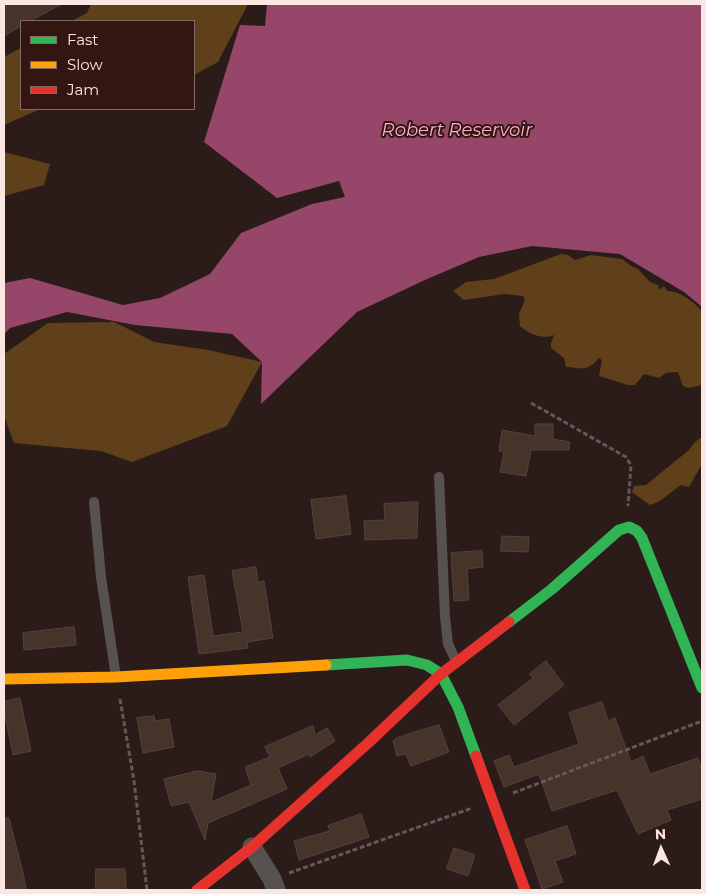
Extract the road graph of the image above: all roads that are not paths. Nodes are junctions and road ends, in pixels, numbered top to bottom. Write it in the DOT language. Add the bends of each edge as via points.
graph roads {
  1 [pos="439,477"];
  2 [pos="94,502"];
  3 [pos="456,662"];
  4 [pos="441,674"];
  5 [pos="116,677"];
  6 [pos="4,679"];
  7 [pos="702,688"];
  8 [pos="252,847"];
  9 [pos="197,890"];
  10 [pos="276,890"];
  11 [pos="524,890"];
  1 -- 3 [label="lane" via="445,616 448,644"];
  2 -- 5 [label="lane"];
  3 -- 4 [label="street"];
  3 -- 7 [label="street" via="552,589 619,530 628,527 637,531 646,547"];
  4 -- 5 [label="street" via="427,665 407,660"];
  4 -- 8 [label="street"];
  4 -- 11 [label="street" via="458,707"];
  5 -- 6 [label="street"];
  8 -- 9 [label="street"];
  8 -- 10 [label="street"];
}
